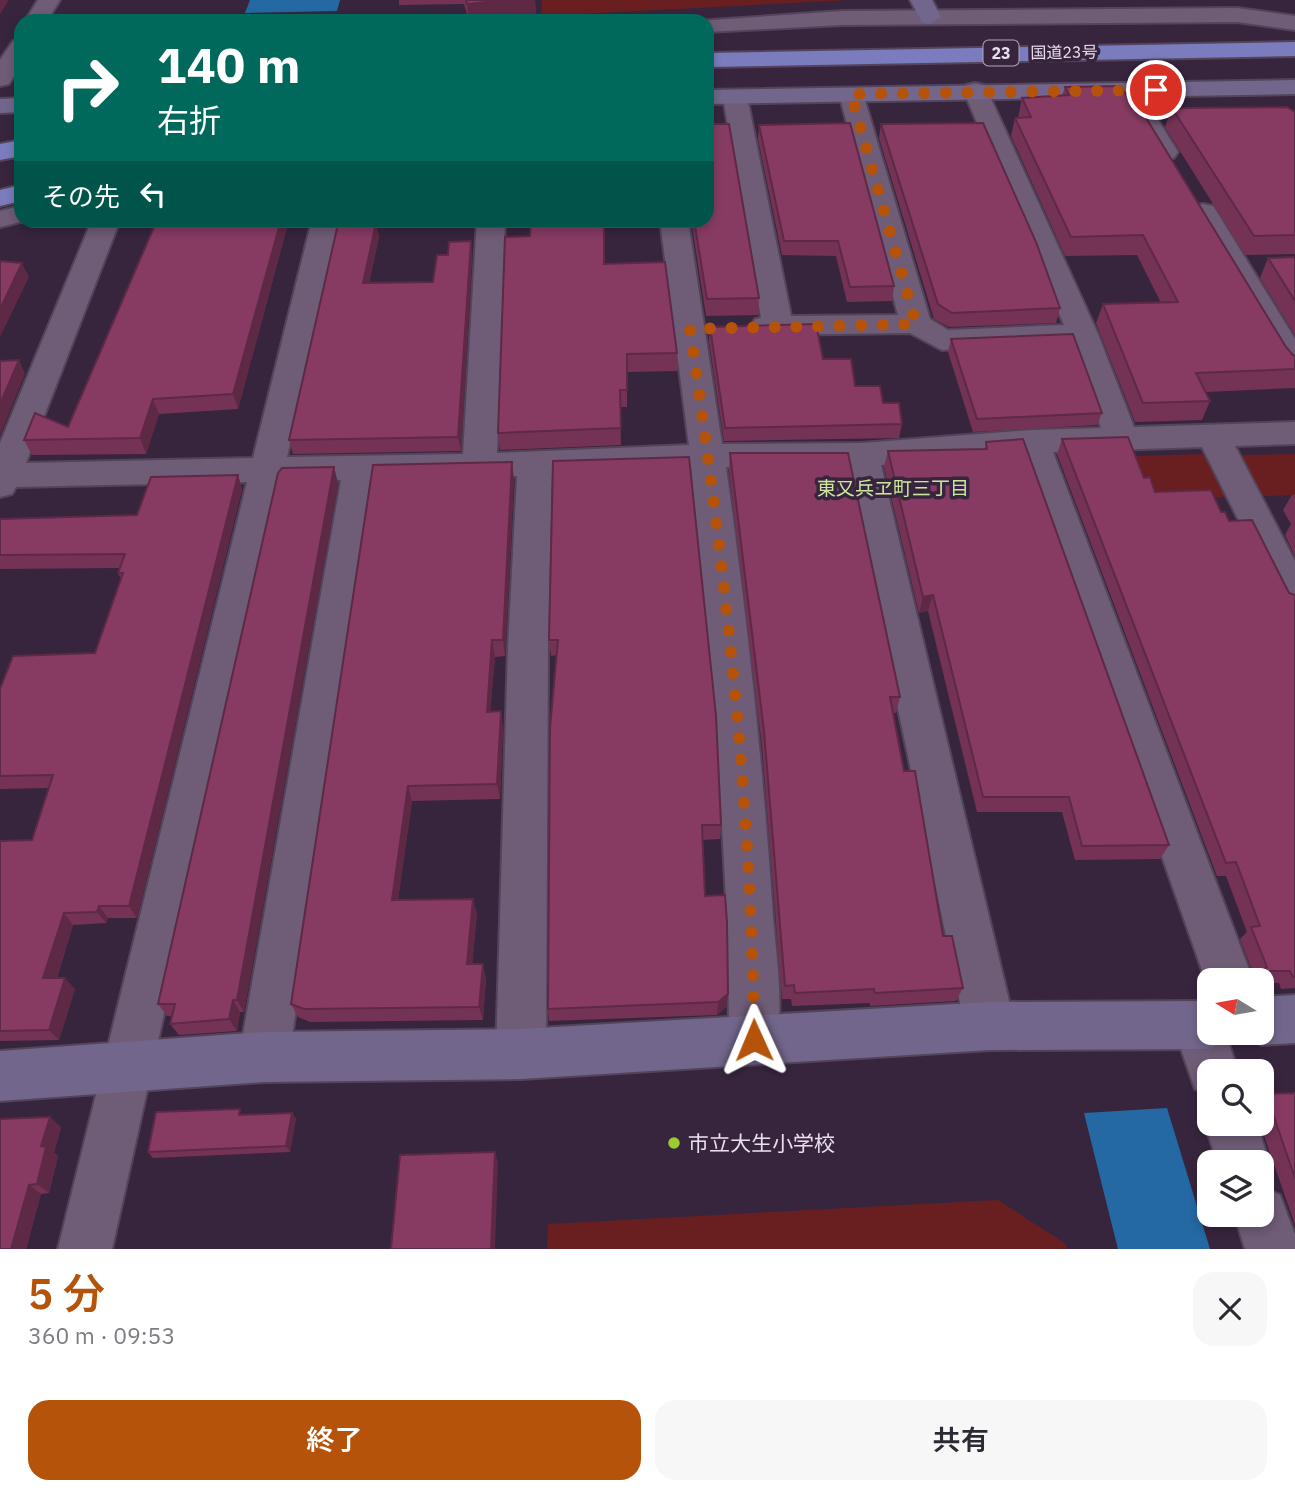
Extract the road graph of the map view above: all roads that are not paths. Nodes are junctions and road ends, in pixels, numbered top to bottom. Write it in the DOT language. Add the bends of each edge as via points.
graph roads {
  1 [pos="926,8"];
  2 [pos="714,24"];
  3 [pos="1295,26"];
  4 [pos="714,35"];
  5 [pos="1295,49"];
  6 [pos="14,57"];
  7 [pos="714,60"];
  8 [pos="1295,69"];
  9 [pos="714,78"];
  10 [pos="0,79"];
  11 [pos="1295,87"];
  12 [pos="975,90"];
  13 [pos="1128,91"];
  14 [pos="851,94"];
  15 [pos="714,97"];
  16 [pos="735,97"];
  17 [pos="103,228"];
  18 [pos="324,228"];
  19 [pos="491,228"];
  20 [pos="677,228"];
  21 [pos="1272,266"];
  22 [pos="1237,267"];
  23 [pos="916,324"];
  24 [pos="778,326"];
  25 [pos="715,328"];
  26 [pos="1083,334"];
  27 [pos="1295,365"];
  28 [pos="1295,433"];
  29 [pos="1121,437"];
  30 [pos="1214,438"];
  31 [pos="1032,441"];
  32 [pos="862,455"];
  33 [pos="709,456"];
  34 [pos="480,464"];
  35 [pos="535,464"];
  36 [pos="360,467"];
  37 [pos="268,469"];
  38 [pos="2,478"];
  39 [pos="1295,597"];
  40 [pos="1225,968"];
  41 [pos="1295,1019"];
  42 [pos="1274,1020"];
  43 [pos="990,1026"];
  44 [pos="754,1040"];
  45 [pos="1197,1040"];
  46 [pos="521,1054"];
  47 [pos="264,1057"];
  48 [pos="129,1065"];
  49 [pos="0,1076"];
  50 [pos="1265,1227"];
  51 [pos="85,1249"];
  52 [pos="1272,1249"];
  1 -- 2 [label="street"];
  1 -- 3 [label="street" via="1237,15"];
  3 -- 4 [label="highway"];
  5 -- 7 [label="highway, 国道23号 / 23"];
  6 -- 10 [label="street"];
  8 -- 9 [label="highway, 国道23号 / 23"];
  11 -- 13 [label="street"];
  12 -- 13 [label="street"];
  12 -- 14 [label="street"];
  12 -- 26 [label="street"];
  13 -- 22 [label="street"];
  14 -- 16 [label="street"];
  14 -- 23 [label="street"];
  15 -- 16 [label="street"];
  16 -- 24 [label="street"];
  17 -- 38 [label="street"];
  18 -- 37 [label="street"];
  19 -- 34 [label="street"];
  20 -- 25 [label="street"];
  21 -- 22 [label="street"];
  22 -- 27 [label="street"];
  23 -- 24 [label="street"];
  23 -- 26 [label="street" via="943,340"];
  24 -- 25 [label="street"];
  25 -- 33 [label="street"];
  26 -- 29 [label="street"];
  28 -- 30 [label="street"];
  29 -- 30 [label="street"];
  29 -- 31 [label="street"];
  30 -- 39 [label="street"];
  31 -- 32 [label="street"];
  31 -- 40 [label="street"];
  32 -- 33 [label="street"];
  32 -- 43 [label="street"];
  33 -- 35 [label="street"];
  33 -- 44 [label="street" via="729,626 753,921"];
  34 -- 35 [label="street"];
  34 -- 36 [label="street"];
  35 -- 46 [label="street"];
  36 -- 37 [label="street"];
  36 -- 47 [label="street"];
  37 -- 38 [label="street"];
  37 -- 48 [label="street"];
  41 -- 42 [label="street"];
  43 -- 44 [label="street"];
  43 -- 45 [label="street"];
  44 -- 46 [label="street"];
  46 -- 47 [label="street"];
  47 -- 48 [label="street"];
  48 -- 49 [label="street"];
  48 -- 51 [label="street"];
  50 -- 52 [label="street"];
}
